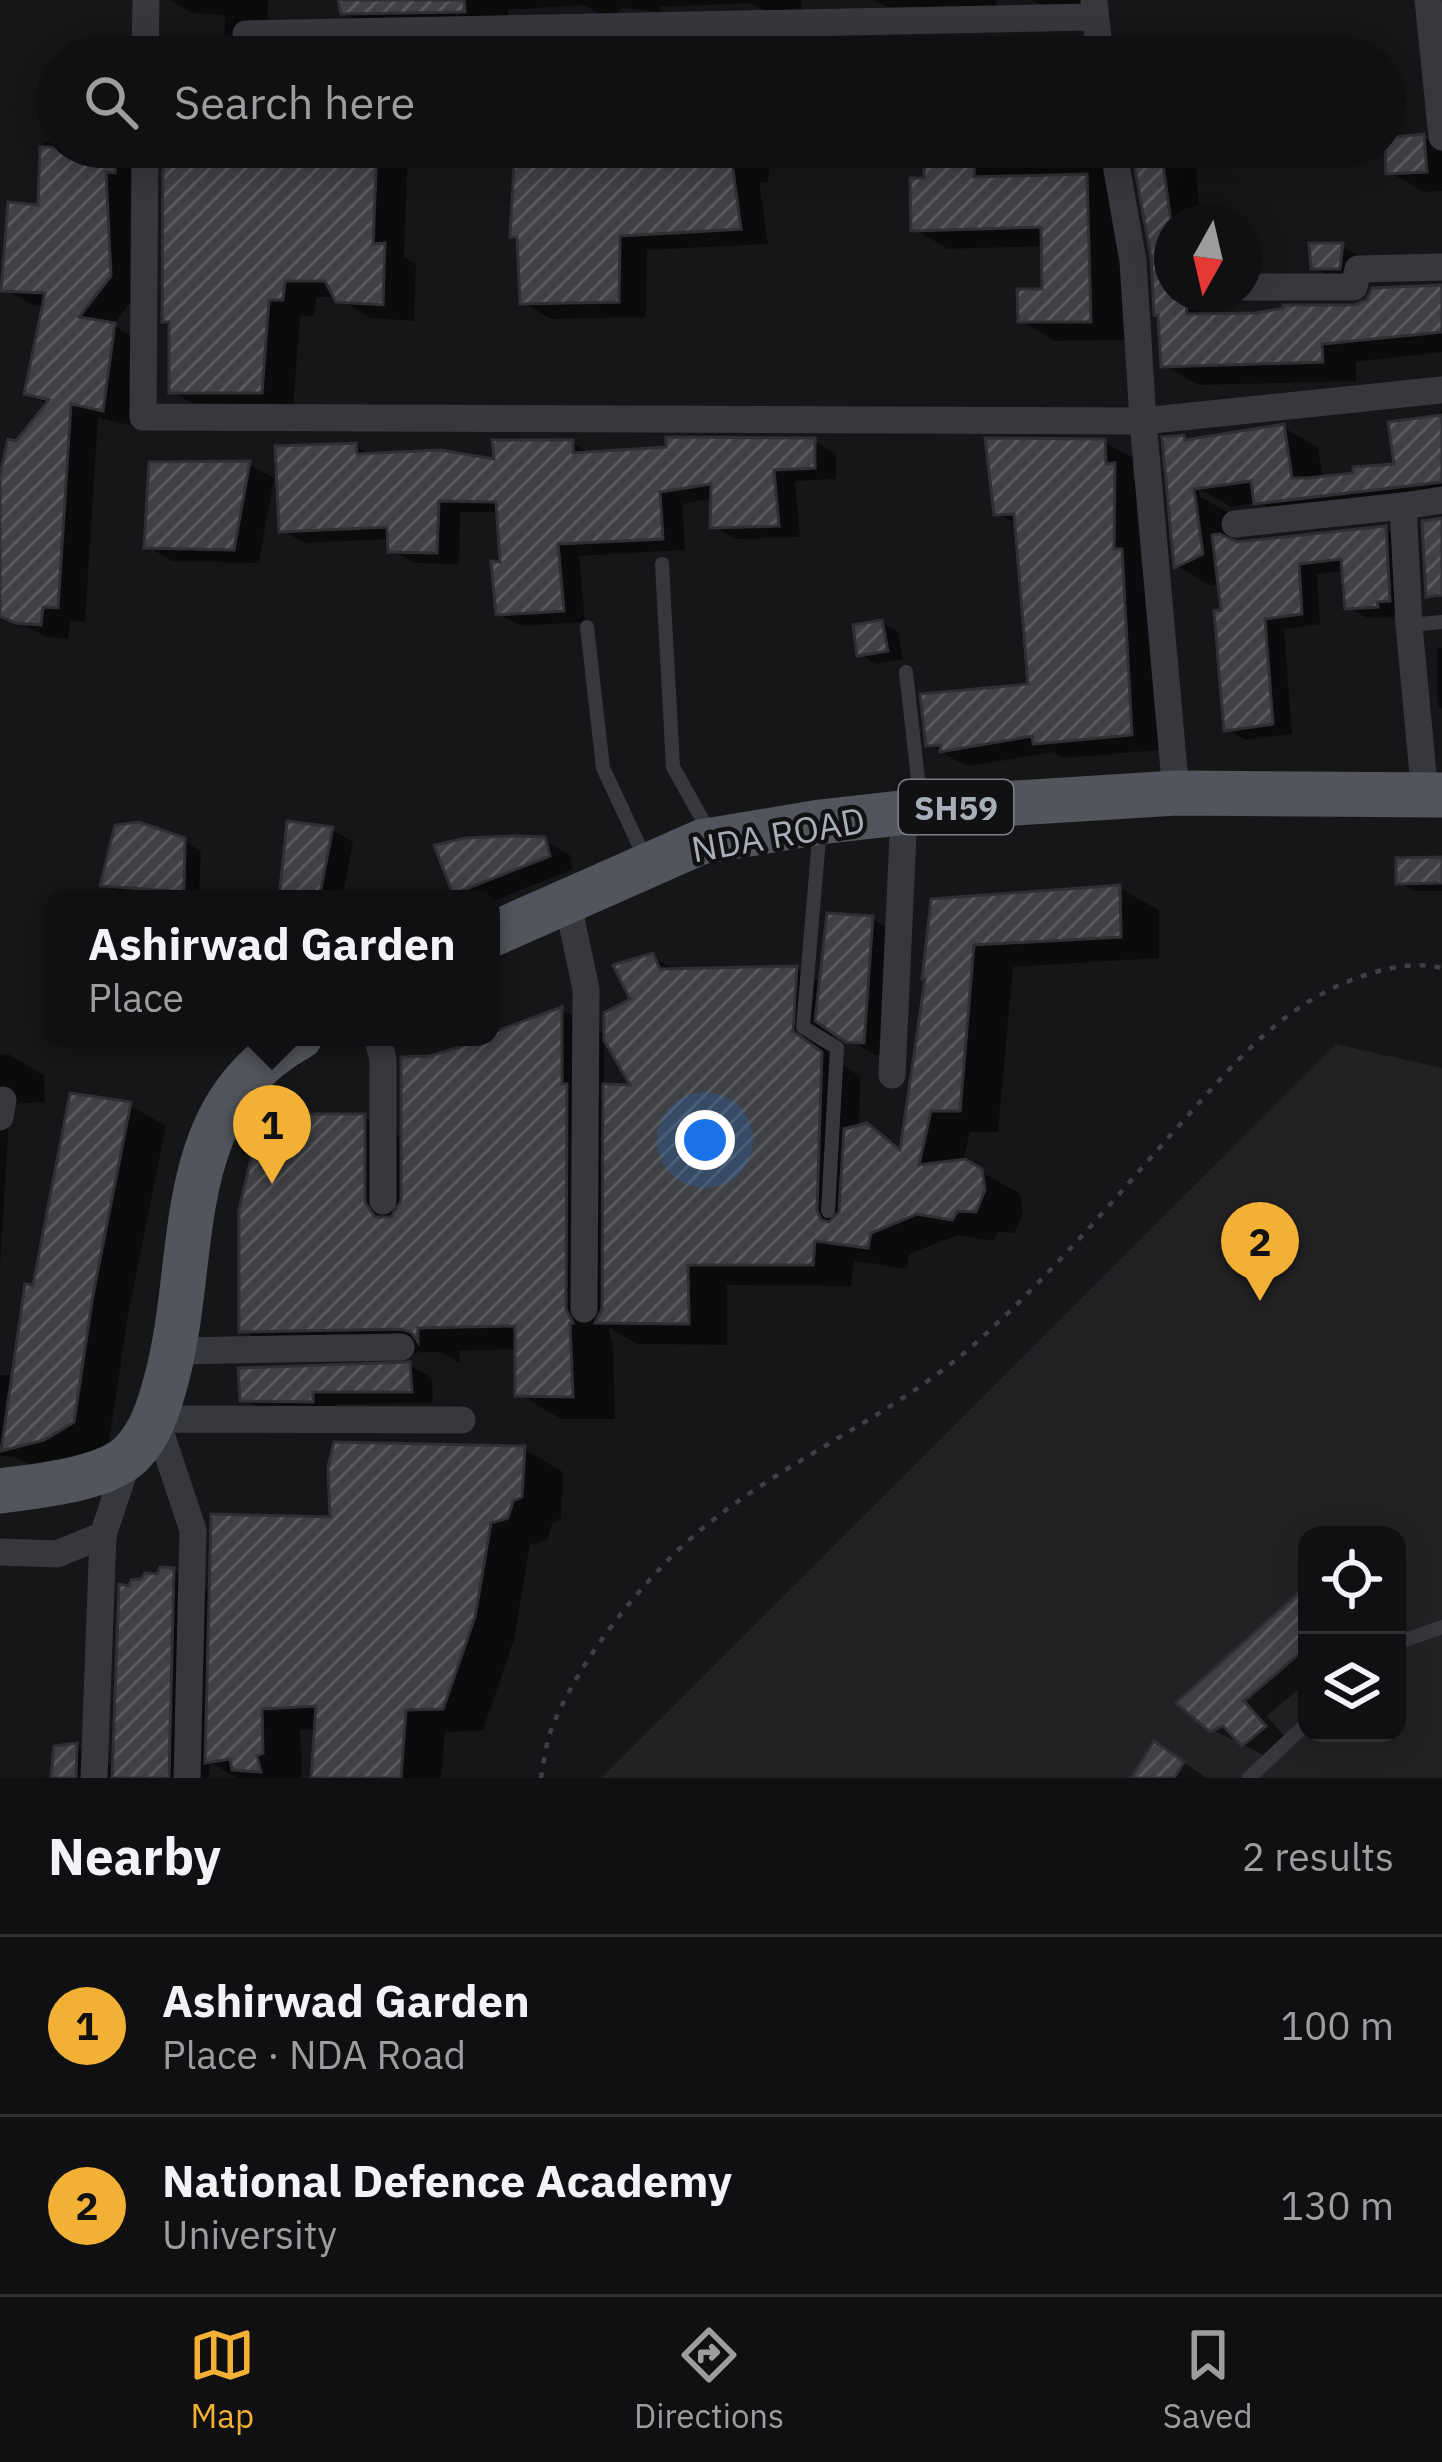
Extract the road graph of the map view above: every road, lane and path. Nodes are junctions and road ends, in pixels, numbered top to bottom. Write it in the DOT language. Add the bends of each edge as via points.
graph roads {
  1 [pos="146,0"];
  2 [pos="1427,0"];
  3 [pos="1094,9"];
  4 [pos="855,11"];
  5 [pos="246,34"];
  6 [pos="146,36"];
  7 [pos="1442,137"];
  8 [pos="145,168"];
  9 [pos="1117,168"];
  10 [pos="1442,267"];
  11 [pos="1262,287"];
  12 [pos="1442,390"];
  13 [pos="1143,422"];
  14 [pos="1442,500"];
  15 [pos="1403,506"];
  16 [pos="1235,524"];
  17 [pos="662,564"];
  18 [pos="1442,622"];
  19 [pos="1409,626"];
  20 [pos="587,627"];
  21 [pos="906,673"];
  22 [pos="1176,793"];
  23 [pos="1434,795"];
  24 [pos="913,812"];
  25 [pos="820,822"];
  26 [pos="713,840"];
  27 [pos="648,865"];
  28 [pos="567,900"];
  29 [pos="500,931"];
  30 [pos="1442,968"];
  31 [pos="283,1046"];
  32 [pos="379,1046"];
  33 [pos="892,1075"];
  34 [pos="383,1201"];
  35 [pos="828,1211"];
  36 [pos="584,1309"];
  37 [pos="401,1348"];
  38 [pos="174,1352"];
  39 [pos="155,1419"];
  40 [pos="462,1420"];
  41 [pos="129,1457"];
  42 [pos="0,1491"];
  43 [pos="103,1535"];
  44 [pos="0,1552"];
  45 [pos="1442,1627"];
  46 [pos="1406,1639"];
  47 [pos="1298,1732"];
  48 [pos="190,1777"];
  49 [pos="94,1778"];
  50 [pos="541,1778"];
  51 [pos="1249,1778"];
  1 -- 6 [label="street"];
  2 -- 7 [label="street"];
  3 -- 4 [label="street"];
  4 -- 5 [label="street"];
  8 -- 13 [label="street" via="143,417"];
  9 -- 13 [label="street" via="1133,261"];
  10 -- 11 [label="street" via="1358,269 1354,287"];
  12 -- 13 [label="street"];
  13 -- 22 [label="street"];
  14 -- 15 [label="street"];
  15 -- 16 [label="street"];
  15 -- 19 [label="street"];
  17 -- 26 [label="lane" via="673,766"];
  18 -- 19 [label="lane"];
  19 -- 23 [label="street"];
  20 -- 27 [label="lane" via="602,768"];
  21 -- 24 [label="lane"];
  22 -- 23 [label="main road, NDA ROAD / SH59"];
  22 -- 24 [label="main road, NDA ROAD / SH59"];
  24 -- 25 [label="main road, NDA ROAD / SH59"];
  24 -- 33 [label="street"];
  25 -- 26 [label="main road, NDA ROAD / SH59"];
  25 -- 35 [label="lane" via="803,1027 837,1048"];
  26 -- 27 [label="main road, NDA ROAD / SH59"];
  27 -- 28 [label="main road, NDA ROAD / SH59"];
  28 -- 29 [label="main road, NDA ROAD / SH59"];
  28 -- 36 [label="street" via="586,989"];
  30 -- 50 [label="path" via="1373,973 1307,1002 1249,1048 974,1345 764,1483 669,1559 601,1637 551,1728"];
  31 -- 38 [label="main road" via="235,1088 215,1126 195,1189"];
  32 -- 34 [label="street"];
  37 -- 38 [label="street"];
  38 -- 39 [label="main road"];
  39 -- 40 [label="street"];
  39 -- 41 [label="main road"];
  39 -- 48 [label="street" via="193,1530"];
  41 -- 42 [label="main road" via="72,1481"];
  41 -- 43 [label="street"];
  43 -- 44 [label="street" via="57,1554"];
  43 -- 49 [label="street"];
  45 -- 46 [label="lane"];
  47 -- 51 [label="lane"];
}
